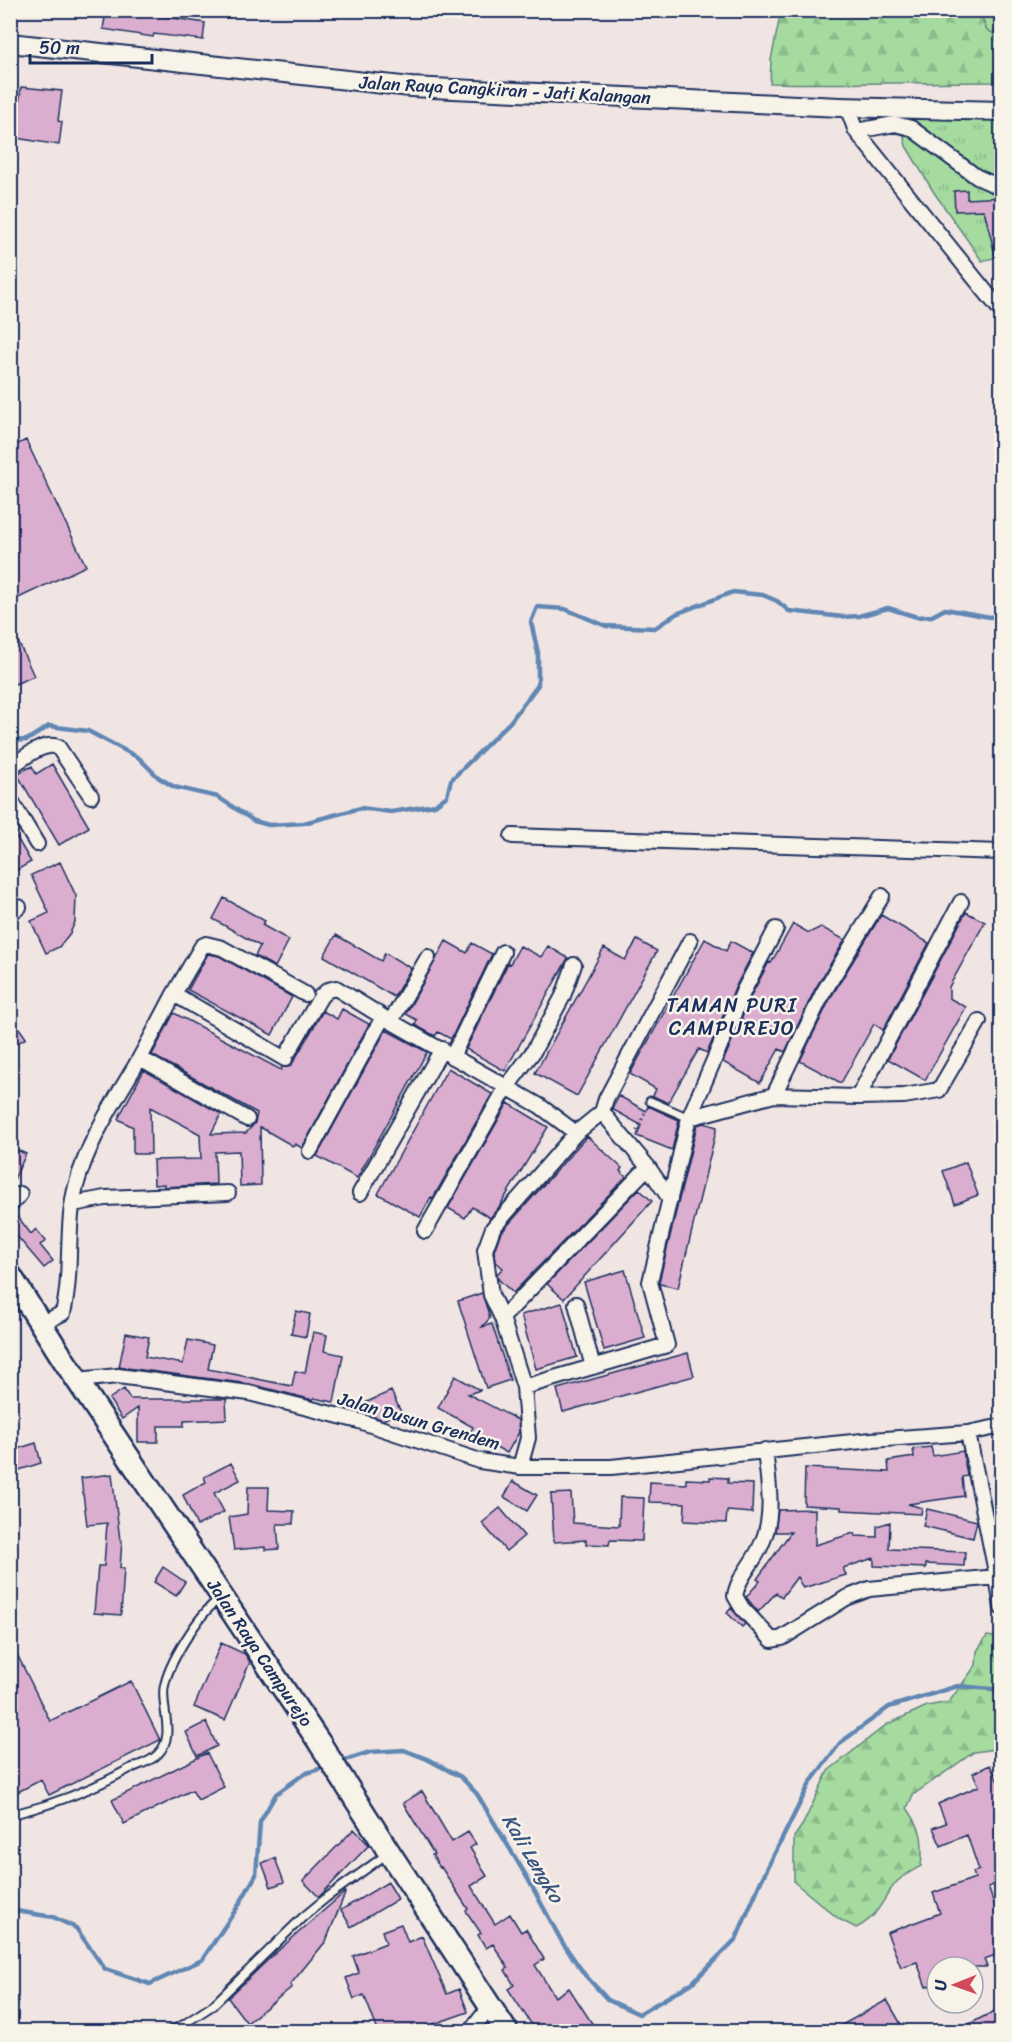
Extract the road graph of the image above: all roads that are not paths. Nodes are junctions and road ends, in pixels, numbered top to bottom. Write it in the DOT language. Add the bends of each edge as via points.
graph roads {
  1 [pos="10,43"];
  2 [pos="847,107"];
  3 [pos="1002,111"];
  4 [pos="856,131"];
  5 [pos="1002,188"];
  6 [pos="1002,312"];
  7 [pos="10,767"];
  8 [pos="91,796"];
  9 [pos="10,799"];
  10 [pos="512,836"];
  11 [pos="37,844"];
  12 [pos="1002,852"];
  13 [pos="882,896"];
  14 [pos="961,902"];
  15 [pos="776,929"];
  16 [pos="690,941"];
  17 [pos="503,952"];
  18 [pos="428,957"];
  19 [pos="574,965"];
  20 [pos="174,994"];
  21 [pos="305,994"];
  22 [pos="387,1019"];
  23 [pos="979,1021"];
  24 [pos="447,1053"];
  25 [pos="140,1058"];
  26 [pos="506,1088"];
  27 [pos="774,1095"];
  28 [pos="858,1097"];
  29 [pos="650,1101"];
  30 [pos="602,1112"];
  31 [pos="690,1118"];
  32 [pos="247,1119"];
  33 [pos="576,1133"];
  34 [pos="310,1151"];
  35 [pos="648,1167"];
  36 [pos="228,1193"];
  37 [pos="360,1193"];
  38 [pos="20,1194"];
  39 [pos="670,1199"];
  40 [pos="73,1204"];
  41 [pos="10,1206"];
  42 [pos="425,1231"];
  43 [pos="10,1275"];
  44 [pos="576,1304"];
  45 [pos="502,1318"];
  46 [pos="41,1324"];
  47 [pos="593,1367"];
  48 [pos="78,1380"];
  49 [pos="524,1387"];
  50 [pos="1002,1426"];
  51 [pos="968,1432"];
  52 [pos="765,1450"];
  53 [pos="520,1467"];
  54 [pos="997,1577"];
  55 [pos="222,1597"];
  56 [pos="1002,1608"];
  57 [pos="18,1813"];
  58 [pos="389,1852"];
  59 [pos="490,2006"];
  60 [pos="166,2031"];
  61 [pos="470,2031"];
  62 [pos="507,2031"];
  1 -- 2 [label="street, Jalan Raya Cangkiran - Jati Kalangan" via="411,87"];
  2 -- 3 [label="street, Jalan Raya Cangkiran - Jati Kalangan"];
  2 -- 4 [label="street"];
  4 -- 5 [label="street" via="895,124 911,128 977,177"];
  4 -- 6 [label="street"];
  7 -- 8 [label="street" via="45,746 54,745"];
  9 -- 11 [label="street"];
  10 -- 12 [label="street"];
  13 -- 27 [label="street" via="823,993"];
  14 -- 28 [label="street"];
  15 -- 31 [label="street" via="744,990"];
  16 -- 30 [label="street"];
  17 -- 24 [label="street"];
  18 -- 22 [label="street"];
  19 -- 26 [label="street" via="563,996 538,1042"];
  20 -- 21 [label="street" via="206,944 222,948"];
  20 -- 22 [label="street" via="287,1055 328,990 336,988"];
  20 -- 25 [label="street"];
  22 -- 24 [label="street"];
  22 -- 34 [label="street"];
  23 -- 28 [label="street" via="939,1090"];
  24 -- 26 [label="street"];
  24 -- 37 [label="street"];
  25 -- 32 [label="street"];
  25 -- 40 [label="street" via="95,1135"];
  26 -- 33 [label="street" via="540,1106"];
  26 -- 42 [label="street"];
  27 -- 28 [label="street"];
  27 -- 31 [label="street"];
  29 -- 31 [label="lane"];
  30 -- 33 [label="street"];
  30 -- 35 [label="street"];
  31 -- 39 [label="street"];
  33 -- 45 [label="street" via="493,1228 488,1239 485,1260 491,1295"];
  35 -- 39 [label="street"];
  35 -- 45 [label="street"];
  36 -- 40 [label="street" via="105,1197"];
  38 -- 41 [label="street"];
  39 -- 47 [label="street" via="650,1282 668,1345"];
  40 -- 46 [label="street" via="63,1313"];
  43 -- 46 [label="main road, Jalan Raya Campurejo"];
  44 -- 47 [label="street"];
  45 -- 49 [label="street"];
  46 -- 48 [label="main road, Jalan Raya Campurejo"];
  47 -- 49 [label="street"];
  48 -- 53 [label="street, Jalan Dusun Grendem" via="118,1376 249,1393 359,1421 480,1461"];
  48 -- 55 [label="main road, Jalan Raya Campurejo"];
  49 -- 53 [label="street" via="528,1438"];
  50 -- 51 [label="street, Jalan Dusun Grendem"];
  51 -- 52 [label="street, Jalan Dusun Grendem"];
  51 -- 54 [label="street"];
  52 -- 53 [label="street, Jalan Dusun Grendem" via="611,1467"];
  52 -- 54 [label="street" via="768,1528 737,1584 735,1596 772,1640 869,1589"];
  54 -- 56 [label="street"];
  55 -- 57 [label="lane" via="202,1615 167,1675 164,1689 168,1723 159,1754 104,1783"];
  55 -- 58 [label="main road, Jalan Raya Campurejo"];
  58 -- 59 [label="main road, Jalan Raya Campurejo"];
  58 -- 60 [label="lane" via="326,1898 212,2006"];
  59 -- 61 [label="street"];
  59 -- 62 [label="main road, Jalan Raya Campurejo"];
}
